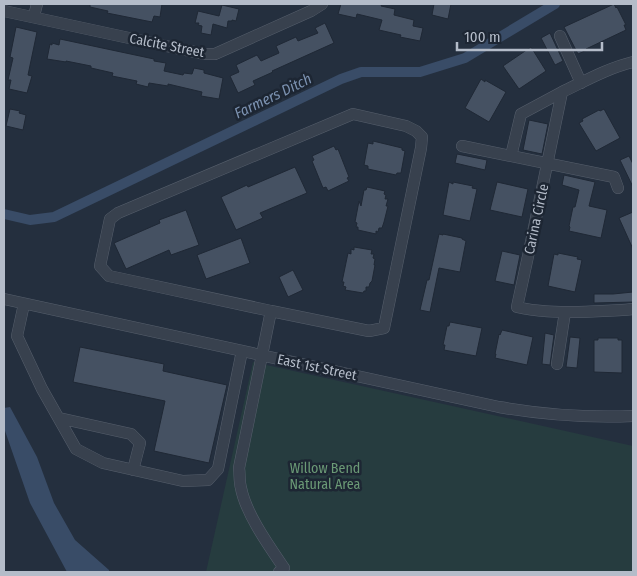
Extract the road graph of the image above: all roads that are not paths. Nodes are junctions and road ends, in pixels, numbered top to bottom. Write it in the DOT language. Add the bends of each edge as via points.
graph roads {
  1 [pos="37,4"];
  2 [pos="322,4"];
  3 [pos="4,10"];
  4 [pos="34,16"];
  5 [pos="560,36"];
  6 [pos="633,62"];
  7 [pos="581,83"];
  8 [pos="562,92"];
  9 [pos="462,146"];
  10 [pos="511,156"];
  11 [pos="547,164"];
  12 [pos="618,188"];
  13 [pos="4,299"];
  14 [pos="24,304"];
  15 [pos="633,309"];
  16 [pos="271,310"];
  17 [pos="564,312"];
  18 [pos="242,351"];
  19 [pos="261,355"];
  20 [pos="557,364"];
  21 [pos="633,416"];
  22 [pos="59,418"];
  23 [pos="133,470"];
  24 [pos="279,572"];
  1 -- 4 [label="street"];
  2 -- 4 [label="street, Calcite Street" via="215,54"];
  3 -- 4 [label="street, Calcite Street"];
  5 -- 7 [label="street"];
  6 -- 7 [label="street"];
  7 -- 8 [label="street"];
  8 -- 10 [label="street" via="521,114"];
  8 -- 11 [label="street, Carina Circle"];
  9 -- 10 [label="street"];
  10 -- 11 [label="street"];
  11 -- 12 [label="street" via="614,177"];
  11 -- 17 [label="street, Carina Circle" via="516,307"];
  13 -- 14 [label="street, East 1st Street"];
  14 -- 18 [label="street, East 1st Street"];
  14 -- 22 [label="street" via="17,336"];
  15 -- 17 [label="street, Carina Circle"];
  16 -- 16 [label="street" via="369,331 384,328 421,148 422,137 416,131 353,114 110,219 100,266 109,276"];
  16 -- 19 [label="street"];
  17 -- 20 [label="street"];
  18 -- 19 [label="street, East 1st Street"];
  18 -- 23 [label="street" via="218,470 208,480 183,481"];
  19 -- 21 [label="street, East 1st Street" via="532,413"];
  19 -- 24 [label="street" via="239,468 241,488 249,511 284,568"];
  22 -- 23 [label="street" via="76,449 103,463"];
  22 -- 23 [label="street" via="131,434 140,443"];
}
